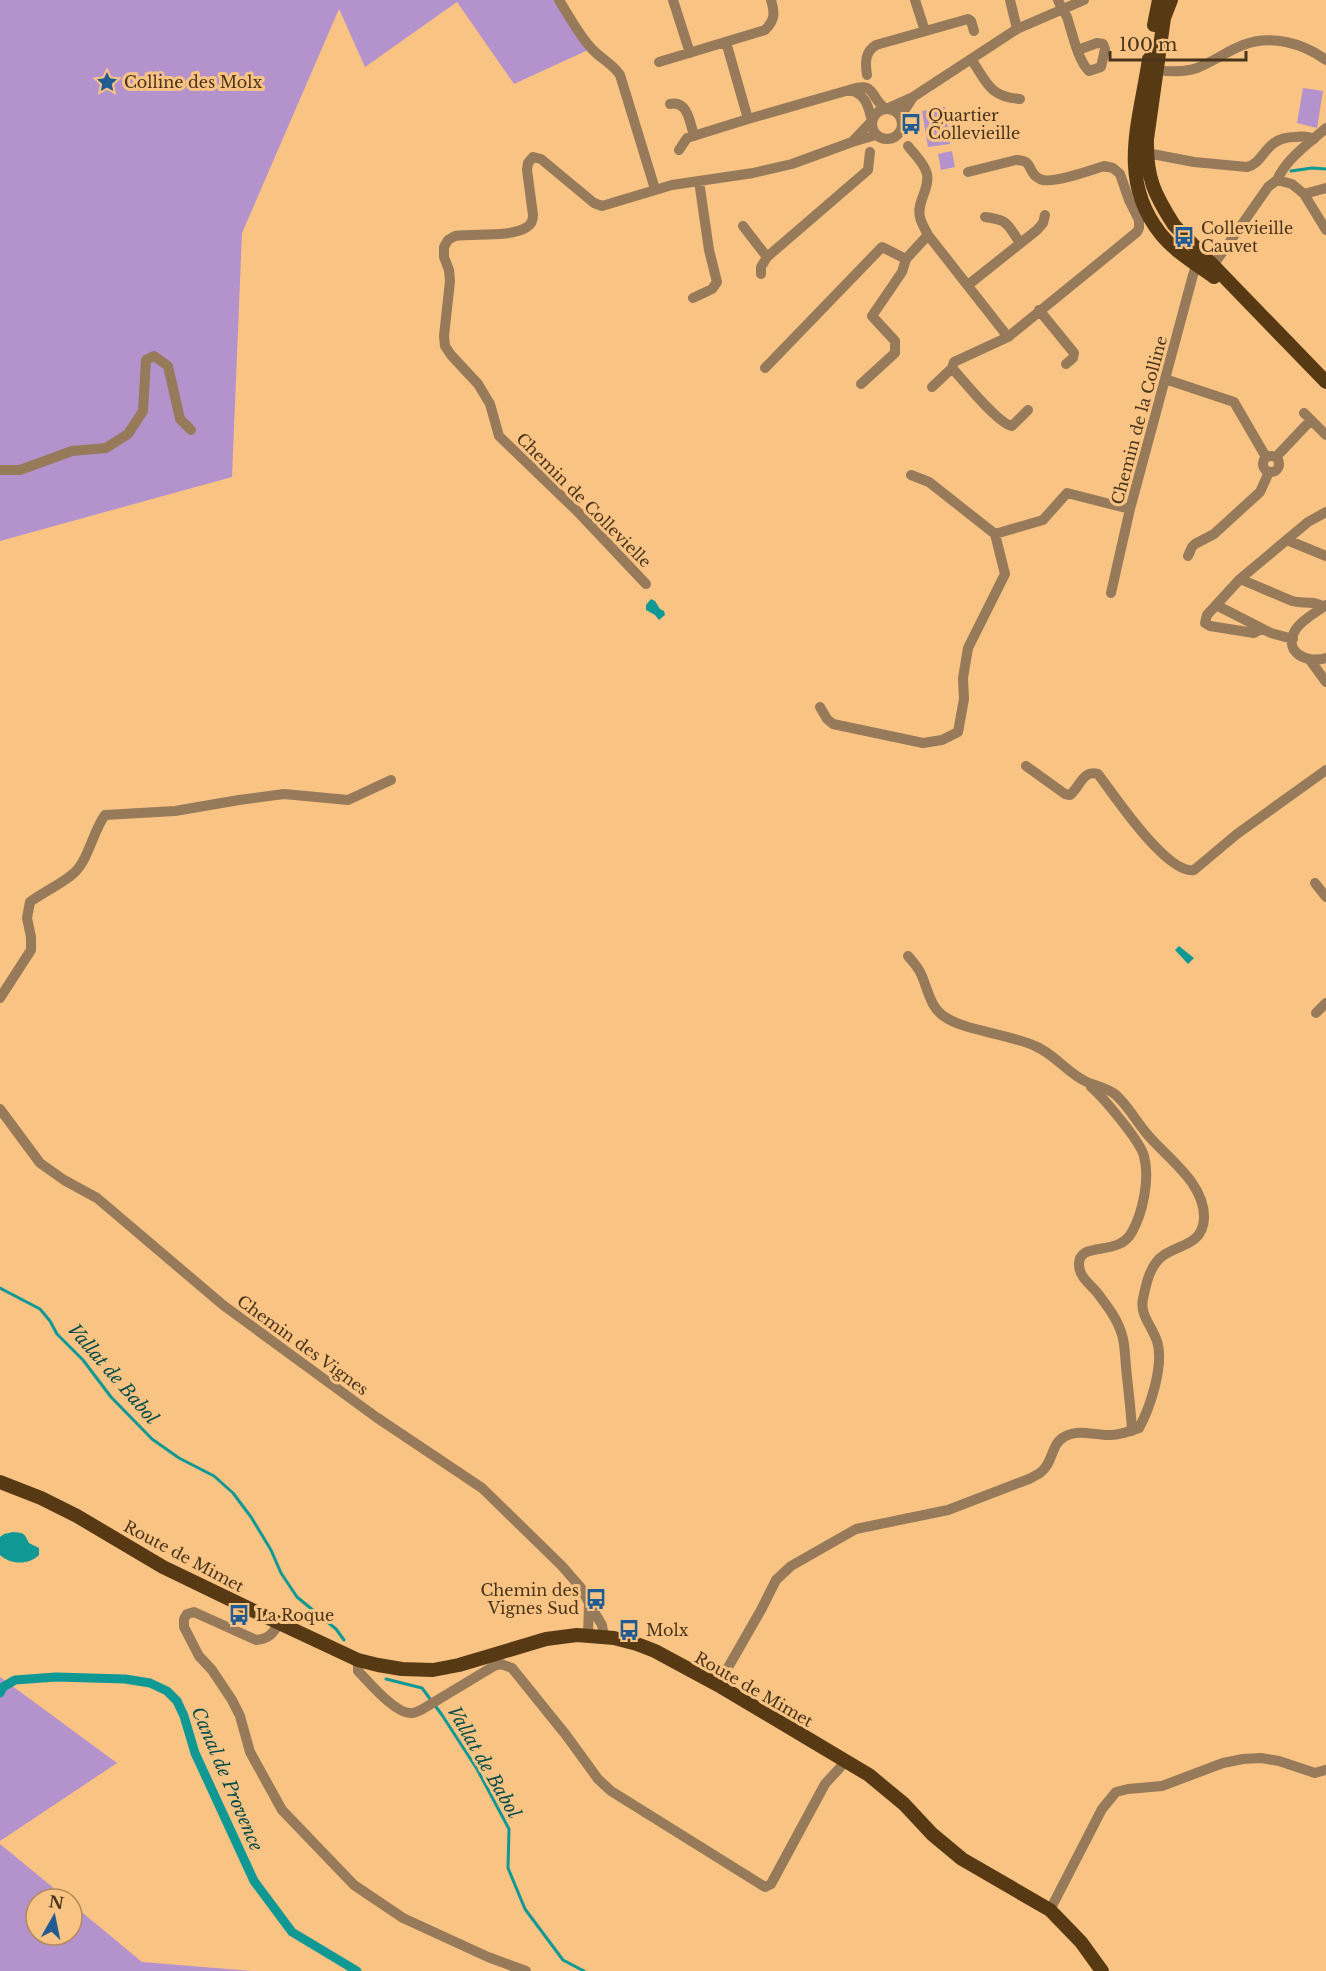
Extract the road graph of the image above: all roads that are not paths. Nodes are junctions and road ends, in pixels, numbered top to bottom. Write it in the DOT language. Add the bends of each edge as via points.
graph roads {
  1 [pos="559,0"];
  2 [pos="673,0"];
  3 [pos="771,0"];
  4 [pos="915,0"];
  5 [pos="1010,0"];
  6 [pos="1084,0"];
  7 [pos="1159,0"];
  8 [pos="1171,0"];
  9 [pos="1060,4"];
  10 [pos="1017,29"];
  11 [pos="925,31"];
  12 [pos="974,31"];
  13 [pos="726,42"];
  14 [pos="1078,50"];
  15 [pos="690,53"];
  16 [pos="971,58"];
  17 [pos="1326,60"];
  18 [pos="659,62"];
  19 [pos="1152,70"];
  20 [pos="867,75"];
  21 [pos="856,89"];
  22 [pos="873,90"];
  23 [pos="913,97"];
  24 [pos="1020,99"];
  25 [pos="670,104"];
  26 [pos="886,109"];
  27 [pos="748,119"];
  28 [pos="901,124"];
  29 [pos="1326,128"];
  30 [pos="878,133"];
  31 [pos="694,136"];
  32 [pos="1314,139"];
  33 [pos="908,146"];
  34 [pos="679,150"];
  35 [pos="1147,153"];
  36 [pos="968,172"];
  37 [pos="1132,177"];
  38 [pos="1277,180"];
  39 [pos="699,181"];
  40 [pos="1326,188"];
  41 [pos="655,189"];
  42 [pos="1304,194"];
  43 [pos="1045,215"];
  44 [pos="986,217"];
  45 [pos="743,226"];
  46 [pos="1326,230"];
  47 [pos="928,235"];
  48 [pos="1020,243"];
  49 [pos="767,257"];
  50 [pos="906,259"];
  51 [pos="1205,265"];
  52 [pos="761,274"];
  53 [pos="968,285"];
  54 [pos="693,298"];
  55 [pos="1040,310"];
  56 [pos="1008,337"];
  57 [pos="1066,364"];
  58 [pos="953,365"];
  59 [pos="765,369"];
  60 [pos="1165,379"];
  61 [pos="1326,382"];
  62 [pos="861,384"];
  63 [pos="932,387"];
  64 [pos="1028,410"];
  65 [pos="191,430"];
  66 [pos="1326,435"];
  67 [pos="1271,457"];
  68 [pos="0,470"];
  69 [pos="911,475"];
  70 [pos="1130,509"];
  71 [pos="1323,517"];
  72 [pos="995,534"];
  73 [pos="1287,540"];
  74 [pos="1326,555"];
  75 [pos="1188,556"];
  76 [pos="1240,579"];
  77 [pos="646,584"];
  78 [pos="1111,593"];
  79 [pos="1216,606"];
  80 [pos="1325,606"];
  81 [pos="1261,629"];
  82 [pos="1293,639"];
  83 [pos="1326,658"];
  84 [pos="1310,660"];
  85 [pos="1326,682"];
  86 [pos="820,707"];
  87 [pos="1026,766"];
  88 [pos="1326,770"];
  89 [pos="391,780"];
  90 [pos="1315,883"];
  91 [pos="1326,897"];
  92 [pos="908,956"];
  93 [pos="0,998"];
  94 [pos="1326,1003"];
  95 [pos="1316,1013"];
  96 [pos="1085,1082"];
  97 [pos="0,1109"];
  98 [pos="1132,1431"];
  99 [pos="0,1482"];
  100 [pos="589,1603"];
  101 [pos="279,1623"];
  102 [pos="588,1636"];
  103 [pos="604,1637"];
  104 [pos="358,1660"];
  105 [pos="718,1685"];
  106 [pos="846,1761"];
  107 [pos="1325,1770"];
  108 [pos="1050,1910"];
  109 [pos="526,1971"];
  110 [pos="1102,1971"];
  1 -- 41 [label="street" via="589,47 614,65 620,75"];
  2 -- 15 [label="street"];
  3 -- 13 [label="street" via="775,12 765,30"];
  4 -- 11 [label="street"];
  5 -- 10 [label="street"];
  6 -- 9 [label="street"];
  7 -- 19 [label="main road"];
  8 -- 19 [label="main road"];
  9 -- 10 [label="street"];
  9 -- 14 [label="street"];
  10 -- 16 [label="street"];
  11 -- 12 [label="street" via="968,19"];
  11 -- 20 [label="street" via="871,48 866,58"];
  13 -- 15 [label="street"];
  13 -- 27 [label="street"];
  15 -- 18 [label="street"];
  16 -- 23 [label="street"];
  16 -- 24 [label="street" via="992,91"];
  17 -- 19 [label="street" via="1287,42 1264,40 1244,44 1197,68"];
  19 -- 35 [label="main road"];
  19 -- 37 [label="main road" via="1136,137"];
  20 -- 21 [label="street"];
  20 -- 22 [label="street"];
  21 -- 22 [label="street"];
  21 -- 27 [label="street"];
  21 -- 30 [label="street" via="866,102"];
  22 -- 26 [label="street"];
  23 -- 26 [label="street"];
  23 -- 28 [label="street"];
  25 -- 31 [label="street" via="679,104 687,111"];
  26 -- 28 [label="street" via="895,112"];
  26 -- 30 [label="street" via="877,113"];
  27 -- 31 [label="street"];
  28 -- 30 [label="street"];
  28 -- 33 [label="street"];
  29 -- 32 [label="street, Chemin de la Colline"];
  30 -- 33 [label="street"];
  30 -- 39 [label="street, Chemin de Collevielle" via="792,164"];
  30 -- 49 [label="street" via="868,170"];
  31 -- 34 [label="street" via="687,138"];
  32 -- 35 [label="street" via="1281,139 1255,164 1247,166"];
  32 -- 38 [label="street, Chemin de la Colline" via="1282,169"];
  33 -- 47 [label="street" via="927,176 919,211"];
  35 -- 37 [label="main road"];
  36 -- 37 [label="street" via="1022,160 1029,164 1033,174 1050,181 1104,166"];
  37 -- 51 [label="main road" via="1157,199"];
  37 -- 55 [label="street" via="1138,230"];
  38 -- 42 [label="street" via="1292,184"];
  38 -- 51 [label="street, Chemin de la Colline"];
  39 -- 41 [label="street, Chemin de Collevielle"];
  39 -- 54 [label="street" via="717,282 712,290"];
  40 -- 42 [label="street"];
  41 -- 77 [label="street, Chemin de Collevielle" via="598,205 541,159 533,157 527,170 532,223 520,230 455,236 444,247 450,281 445,346 478,384 490,404 499,436"];
  42 -- 46 [label="street"];
  43 -- 48 [label="street" via="1043,223"];
  44 -- 48 [label="street" via="1006,222"];
  45 -- 49 [label="street"];
  47 -- 50 [label="street"];
  47 -- 53 [label="street"];
  48 -- 53 [label="street"];
  49 -- 52 [label="street"];
  50 -- 59 [label="street" via="882,247"];
  50 -- 62 [label="street" via="902,272 872,316 895,341 895,352"];
  51 -- 60 [label="street, Chemin de la Colline"];
  51 -- 61 [label="main road"];
  53 -- 56 [label="street"];
  55 -- 56 [label="street"];
  55 -- 57 [label="street" via="1074,353"];
  56 -- 58 [label="street"];
  58 -- 63 [label="street"];
  58 -- 64 [label="street" via="1006,425 1012,426"];
  60 -- 67 [label="street" via="1234,402"];
  60 -- 70 [label="street, Chemin de la Colline"];
  65 -- 68 [label="street" via="180,419 168,366 153,356 146,360 143,411 128,434 106,448 72,451 20,470"];
  66 -- 67 [label="street" via="1308,417"];
  67 -- 75 [label="street" via="1263,464 1269,472 1260,492 1214,534 1195,544"];
  69 -- 72 [label="street" via="929,482"];
  70 -- 72 [label="street" via="1067,493 1042,520"];
  70 -- 78 [label="street, Chemin de la Colline"];
  71 -- 73 [label="street"];
  72 -- 86 [label="street" via="1005,574 968,648 958,732 923,743 833,724"];
  73 -- 74 [label="street"];
  73 -- 76 [label="street"];
  76 -- 79 [label="street"];
  76 -- 80 [label="street" via="1292,601"];
  79 -- 81 [label="street"];
  79 -- 81 [label="street" via="1205,617 1207,625 1254,633"];
  80 -- 82 [label="street" via="1299,626"];
  81 -- 82 [label="street"];
  82 -- 84 [label="street" via="1297,653"];
  83 -- 84 [label="street"];
  84 -- 85 [label="street"];
  87 -- 88 [label="street" via="1070,795 1086,774 1098,774 1150,843 1191,871"];
  89 -- 93 [label="street" via="348,800 284,794 175,811 105,815 75,873 30,902 27,918 31,950"];
  90 -- 91 [label="street"];
  92 -- 96 [label="street" via="922,976 931,1002 944,1017 1038,1047"];
  94 -- 95 [label="street"];
  96 -- 98 [label="street" via="1103,1098 1144,1155 1146,1178 1141,1210 1131,1234 1113,1248 1086,1251 1080,1257 1079,1267 1123,1336"];
  96 -- 98 [label="street" via="1114,1093 1125,1105 1185,1173 1198,1194 1204,1216 1198,1237 1163,1255 1150,1273 1142,1302 1143,1314 1159,1346 1158,1368 1147,1413 1139,1428"];
  97 -- 100 [label="street, Chemin des Vignes" via="40,1163 97,1198 223,1305 376,1418 482,1488 562,1566"];
  98 -- 105 [label="street" via="1112,1436 1083,1432 1070,1435 1056,1444 1048,1463 1029,1479 948,1510 856,1529 791,1566 776,1580"];
  99 -- 101 [label="main road, Route de Mimet" via="77,1516 163,1567"];
  100 -- 102 [label="street"];
  100 -- 103 [label="street, Chemin des Vignes" via="602,1625"];
  101 -- 104 [label="main road, Route de Mimet"];
  101 -- 109 [label="street" via="272,1635 256,1640 194,1612 187,1614 184,1627 199,1656 232,1700 250,1752 282,1810 354,1885 379,1903 438,1935"];
  102 -- 103 [label="main road, Route de Mimet"];
  102 -- 104 [label="main road, Route de Mimet" via="546,1639 433,1670 402,1669"];
  103 -- 105 [label="main road, Route de Mimet" via="640,1645"];
  104 -- 106 [label="street" via="358,1671 387,1700 412,1714 494,1666 512,1668 611,1791 765,1887 771,1884 825,1784"];
  105 -- 106 [label="main road, Route de Mimet"];
  106 -- 108 [label="main road, Route de Mimet" via="869,1775 962,1859"];
  107 -- 108 [label="street" via="1315,1773 1279,1761 1243,1759 1162,1786 1116,1792 1102,1809"];
  108 -- 110 [label="main road, Route de Mimet"];
}
